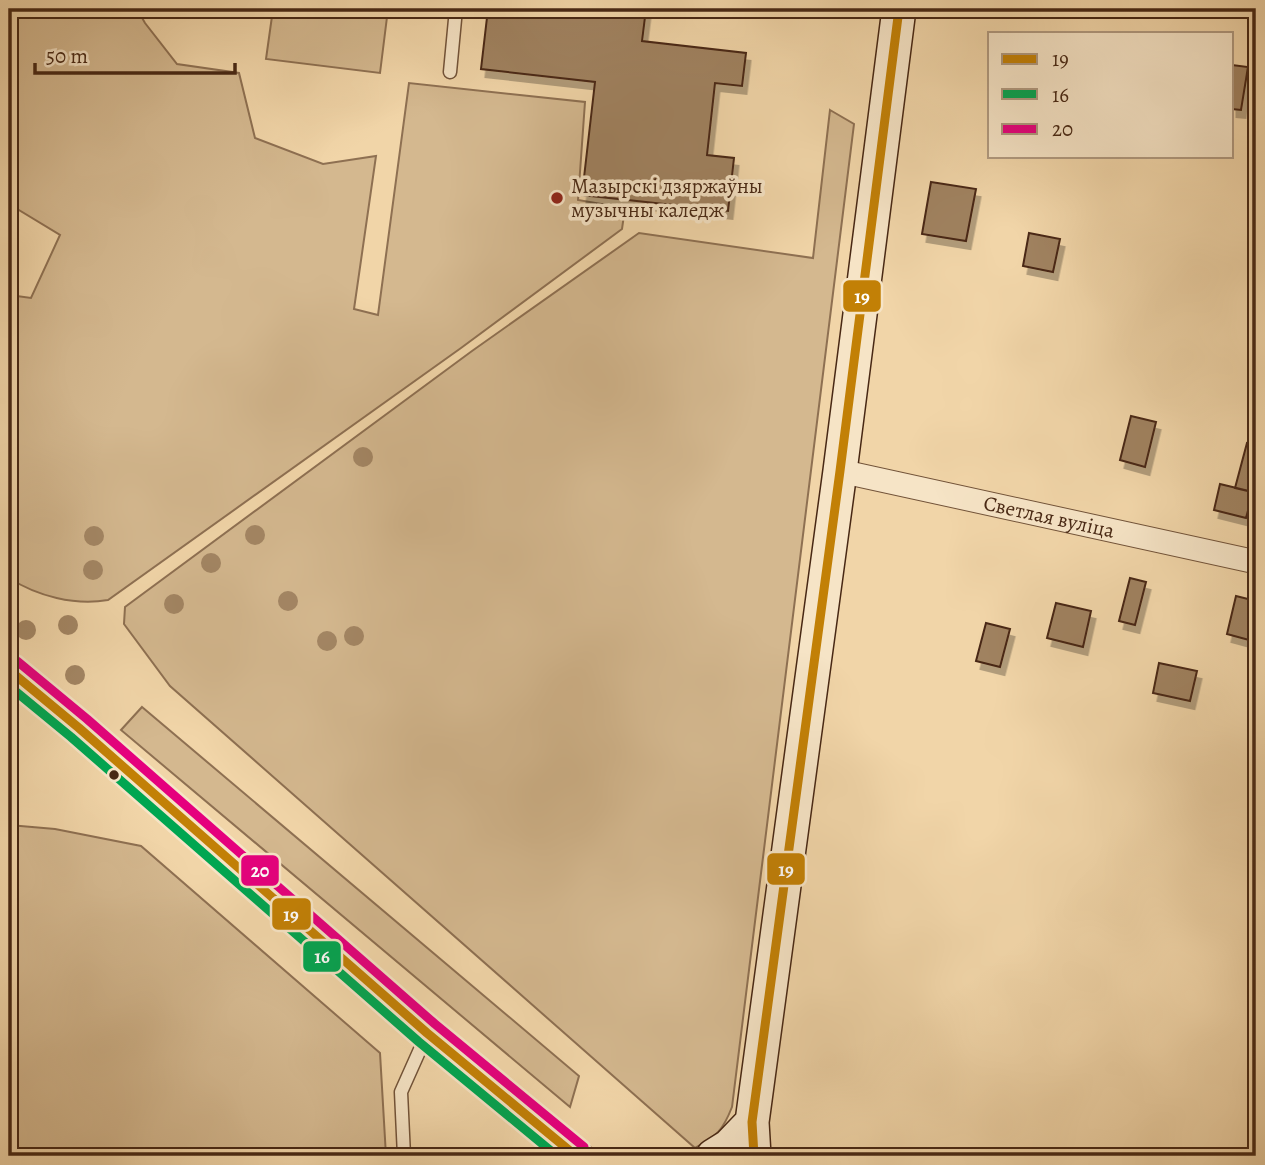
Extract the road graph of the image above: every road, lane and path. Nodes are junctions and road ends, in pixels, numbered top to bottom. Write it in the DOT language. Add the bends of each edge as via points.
graph roads {
  1 [pos="456,9"];
  2 [pos="899,9"];
  3 [pos="450,72"];
  4 [pos="840,471"];
  5 [pos="1256,562"];
  6 [pos="9,670"];
  7 [pos="427,1033"];
  8 [pos="752,1122"];
  9 [pos="404,1156"];
  10 [pos="576,1156"];
  11 [pos="713,1156"];
  12 [pos="737,1156"];
  13 [pos="754,1156"];
  1 -- 3 [label="lane"];
  2 -- 4 [label="main road"];
  4 -- 5 [label="street, Светлая вуліца"];
  4 -- 8 [label="main road"];
  6 -- 7 [label="main road"];
  7 -- 9 [label="lane" via="401,1091"];
  7 -- 10 [label="main road"];
  8 -- 11 [label="main road"];
  8 -- 12 [label="main road"];
  8 -- 13 [label="main road"];
}
